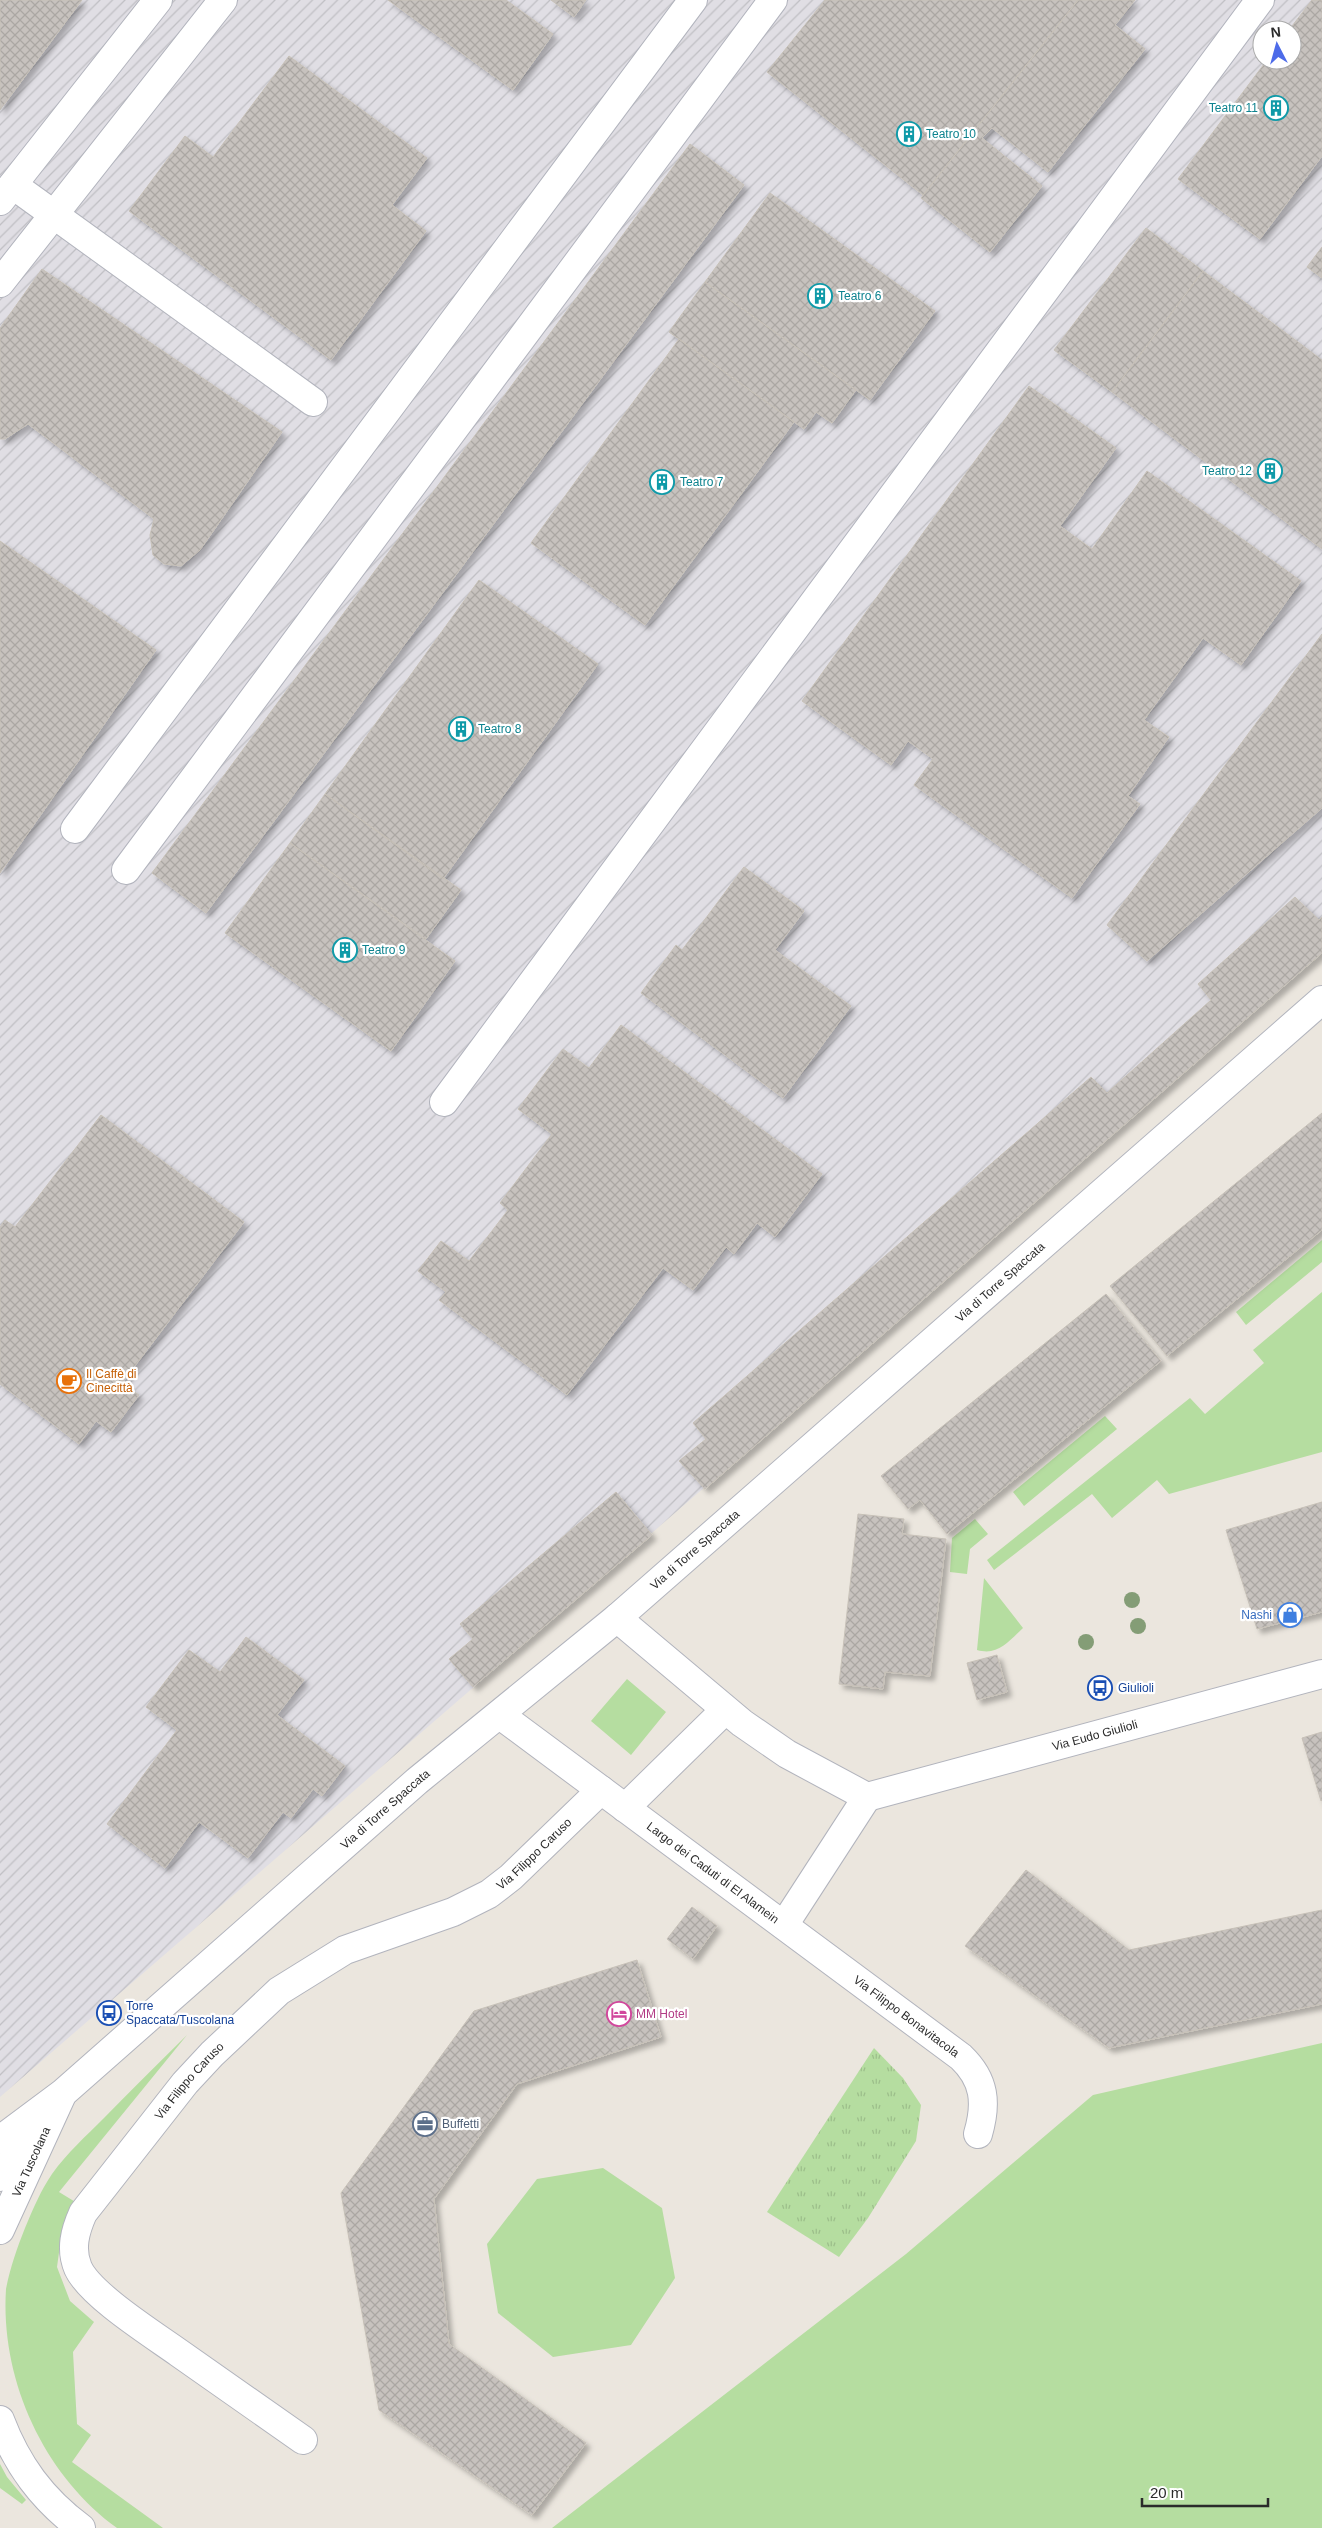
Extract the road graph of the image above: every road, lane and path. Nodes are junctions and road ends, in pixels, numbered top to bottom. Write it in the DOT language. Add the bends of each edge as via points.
graph roads {
  1 [pos="158,0"];
  2 [pos="223,0"];
  3 [pos="693,0"];
  4 [pos="774,0"];
  5 [pos="1260,0"];
  6 [pos="6,193"];
  7 [pos="54,215"];
  8 [pos="0,283"];
  9 [pos="313,402"];
  10 [pos="75,829"];
  11 [pos="126,870"];
  12 [pos="1322,1000"];
  13 [pos="444,1102"];
  14 [pos="617,1618"];
  15 [pos="1322,1674"];
  16 [pos="725,1710"];
  17 [pos="500,1715"];
  18 [pos="600,1790"];
  19 [pos="868,1798"];
  20 [pos="625,1808"];
  21 [pos="784,1925"];
  22 [pos="63,2093"];
  23 [pos="978,2134"];
  24 [pos="0,2140"];
  25 [pos="0,2177"];
  26 [pos="0,2230"];
  27 [pos="0,2420"];
  28 [pos="303,2440"];
  29 [pos="81,2528"];
  1 -- 6 [label="street"];
  2 -- 7 [label="street"];
  3 -- 10 [label="street"];
  4 -- 11 [label="street"];
  5 -- 13 [label="street"];
  6 -- 7 [label="street"];
  7 -- 8 [label="street"];
  7 -- 9 [label="street"];
  12 -- 14 [label="street, Via di Torre Spaccata"];
  14 -- 16 [label="street"];
  14 -- 17 [label="street, Via di Torre Spaccata"];
  15 -- 19 [label="street, Via Eudo Giulioli"];
  16 -- 19 [label="street" via="787,1754"];
  16 -- 20 [label="street"];
  17 -- 18 [label="street, Largo dei Caduti di El Alamein"];
  17 -- 22 [label="street, Via di Torre Spaccata" via="410,1787"];
  18 -- 20 [label="street, Largo dei Caduti di El Alamein"];
  18 -- 28 [label="street, Via Filippo Caruso" via="490,1894 453,1912 345,1950 279,1991 184,2083 83,2213 76,2230 74,2250 78,2269 89,2282 117,2309"];
  19 -- 21 [label="street, Largo dei Caduti di El Alamein"];
  20 -- 21 [label="street, Largo dei Caduti di El Alamein"];
  21 -- 23 [label="street, Via Filippo Bonavitacola" via="970,2066 983,2092 984,2107"];
  22 -- 24 [label="street, Via di Torre Spaccata"];
  22 -- 25 [label="street, Via di Torre Spaccata"];
  22 -- 26 [label="street, Via Tuscolana"];
  27 -- 29 [label="street" via="28,2476 61,2513"];
}
